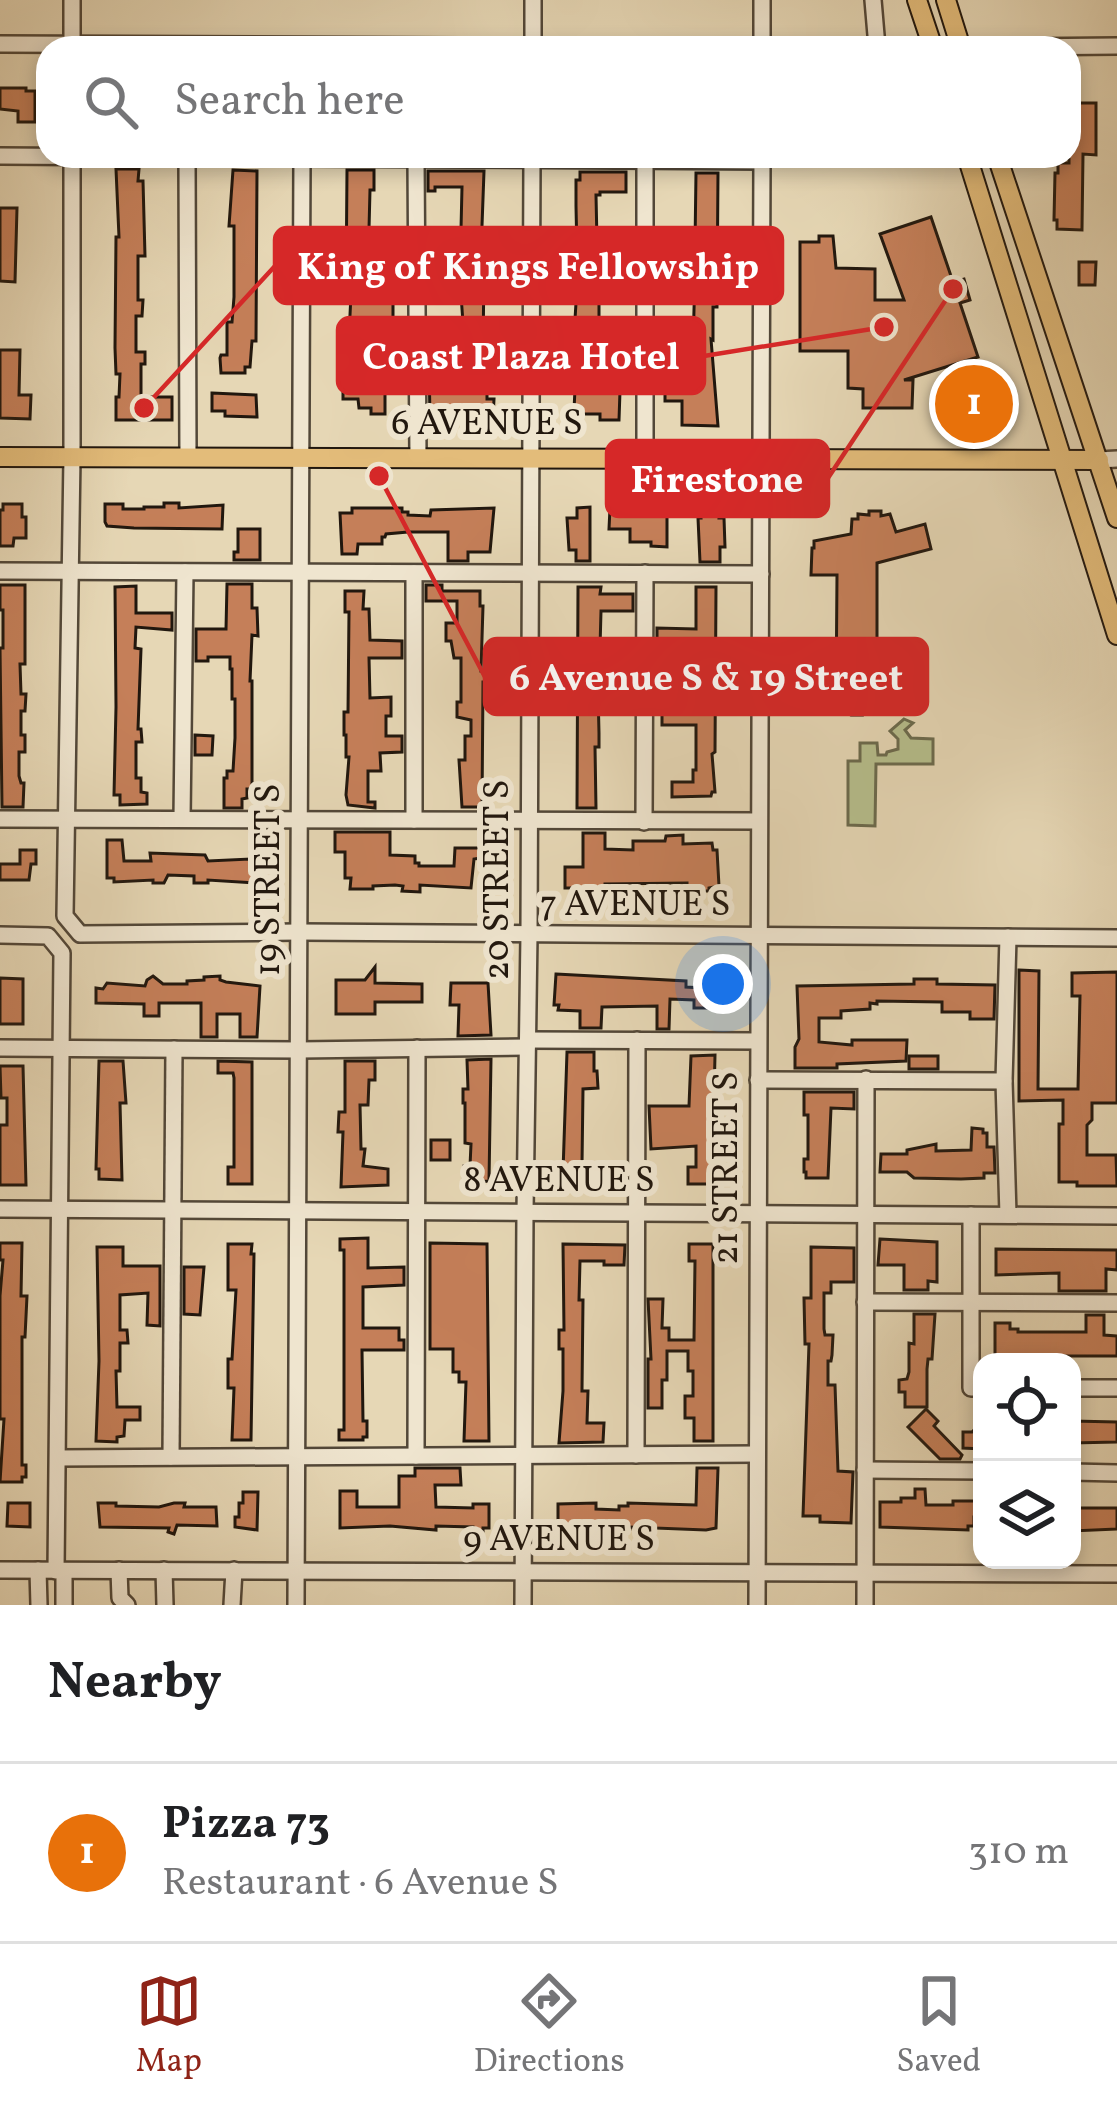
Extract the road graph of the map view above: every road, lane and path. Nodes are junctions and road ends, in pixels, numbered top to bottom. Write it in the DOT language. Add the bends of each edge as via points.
graph roads {
  1 [pos="71,0"];
  2 [pos="533,0"];
  3 [pos="762,0"];
  4 [pos="873,0"];
  5 [pos="917,0"];
  6 [pos="946,0"];
  7 [pos="72,36"];
  8 [pos="533,36"];
  9 [pos="762,36"];
  10 [pos="877,36"];
  11 [pos="929,36"];
  12 [pos="957,36"];
  13 [pos="0,44"];
  14 [pos="36,45"];
  15 [pos="1081,46"];
  16 [pos="1117,46"];
  17 [pos="0,156"];
  18 [pos="36,156"];
  19 [pos="72,168"];
  20 [pos="187,168"];
  21 [pos="302,168"];
  22 [pos="416,168"];
  23 [pos="532,168"];
  24 [pos="645,168"];
  25 [pos="762,168"];
  26 [pos="971,168"];
  27 [pos="1001,168"];
  28 [pos="0,457"];
  29 [pos="72,457"];
  30 [pos="188,457"];
  31 [pos="299,458"];
  32 [pos="418,458"];
  33 [pos="530,458"];
  34 [pos="645,458"];
  35 [pos="761,459"];
  36 [pos="1062,460"];
  37 [pos="1108,460"];
  38 [pos="1117,518"];
  39 [pos="0,571"];
  40 [pos="70,572"];
  41 [pos="185,572"];
  42 [pos="299,573"];
  43 [pos="414,573"];
  44 [pos="530,573"];
  45 [pos="645,573"];
  46 [pos="761,574"];
  47 [pos="1117,634"];
  48 [pos="0,818"];
  49 [pos="67,819"];
  50 [pos="182,819"];
  51 [pos="300,819"];
  52 [pos="414,820"];
  53 [pos="530,820"];
  54 [pos="644,821"];
  55 [pos="759,821"];
  56 [pos="300,932"];
  57 [pos="0,935"];
  58 [pos="530,935"];
  59 [pos="759,936"];
  60 [pos="1008,938"];
  61 [pos="1117,938"];
  62 [pos="637,1040"];
  63 [pos="758,1041"];
  64 [pos="528,1044"];
  65 [pos="0,1048"];
  66 [pos="62,1048"];
  67 [pos="417,1048"];
  68 [pos="174,1049"];
  69 [pos="299,1050"];
  70 [pos="866,1079"];
  71 [pos="758,1080"];
  72 [pos="1004,1082"];
  73 [pos="0,1209"];
  74 [pos="61,1210"];
  75 [pos="173,1210"];
  76 [pos="298,1210"];
  77 [pos="417,1211"];
  78 [pos="525,1212"];
  79 [pos="638,1213"];
  80 [pos="757,1213"];
  81 [pos="865,1214"];
  82 [pos="971,1215"];
  83 [pos="1008,1215"];
  84 [pos="1117,1216"];
  85 [pos="865,1302"];
  86 [pos="971,1303"];
  87 [pos="1117,1303"];
  88 [pos="974,1353"];
  89 [pos="1081,1388"];
  90 [pos="1117,1388"];
  91 [pos="757,1454"];
  92 [pos="636,1455"];
  93 [pos="297,1456"];
  94 [pos="416,1456"];
  95 [pos="524,1456"];
  96 [pos="171,1457"];
  97 [pos="58,1458"];
  98 [pos="865,1470"];
  99 [pos="973,1471"];
  100 [pos="1081,1472"];
  101 [pos="1117,1473"];
  102 [pos="0,1570"];
  103 [pos="53,1570"];
  104 [pos="118,1570"];
  105 [pos="164,1570"];
  106 [pos="234,1570"];
  107 [pos="296,1570"];
  108 [pos="524,1570"];
  109 [pos="758,1572"];
  110 [pos="865,1573"];
  111 [pos="1117,1574"];
  112 [pos="39,1605"];
  113 [pos="64,1605"];
  114 [pos="128,1605"];
  115 [pos="165,1605"];
  116 [pos="232,1605"];
  117 [pos="296,1605"];
  118 [pos="524,1605"];
  119 [pos="757,1605"];
  120 [pos="865,1605"];
  1 -- 7 [label="street"];
  2 -- 8 [label="street"];
  3 -- 9 [label="street"];
  4 -- 10 [label="street"];
  5 -- 11 [label="main road"];
  6 -- 12 [label="main road"];
  13 -- 14 [label="street"];
  15 -- 16 [label="street"];
  17 -- 18 [label="street"];
  19 -- 29 [label="street"];
  20 -- 30 [label="street"];
  21 -- 31 [label="street, 19 STREET S"];
  22 -- 32 [label="street"];
  23 -- 33 [label="street, 20 STREET S"];
  24 -- 34 [label="street"];
  25 -- 35 [label="street, 21 STREET S"];
  26 -- 36 [label="main road"];
  27 -- 37 [label="main road"];
  28 -- 29 [label="main road, 6 AVENUE S"];
  29 -- 30 [label="main road, 6 AVENUE S"];
  29 -- 40 [label="street"];
  30 -- 31 [label="main road, 6 AVENUE S"];
  31 -- 32 [label="main road, 6 AVENUE S"];
  31 -- 42 [label="street, 19 STREET S"];
  32 -- 33 [label="main road, 6 AVENUE S"];
  33 -- 34 [label="main road, 6 AVENUE S"];
  33 -- 44 [label="street, 20 STREET S"];
  34 -- 35 [label="main road, 6 AVENUE S"];
  35 -- 36 [label="main road, 6 AVENUE S"];
  35 -- 46 [label="street, 21 STREET S"];
  36 -- 37 [label="main road, 6 AVENUE S"];
  36 -- 47 [label="main road"];
  37 -- 38 [label="main road"];
  39 -- 40 [label="street"];
  40 -- 41 [label="street"];
  40 -- 49 [label="street"];
  41 -- 42 [label="street"];
  41 -- 50 [label="street"];
  42 -- 43 [label="street"];
  42 -- 51 [label="street, 19 STREET S"];
  43 -- 44 [label="street"];
  43 -- 52 [label="street"];
  44 -- 45 [label="street"];
  44 -- 53 [label="street, 20 STREET S"];
  45 -- 46 [label="street"];
  45 -- 54 [label="street"];
  46 -- 55 [label="street, 21 STREET S"];
  48 -- 49 [label="street"];
  49 -- 50 [label="street"];
  49 -- 56 [label="street, 7 AVENUE S" via="65,916 80,934"];
  50 -- 51 [label="street"];
  51 -- 52 [label="street"];
  51 -- 56 [label="street, 19 STREET S"];
  52 -- 53 [label="street"];
  53 -- 54 [label="street"];
  53 -- 58 [label="street, 20 STREET S"];
  54 -- 55 [label="street"];
  55 -- 59 [label="street, 21 STREET S"];
  56 -- 58 [label="street, 7 AVENUE S"];
  56 -- 69 [label="street, 19 STREET S"];
  57 -- 66 [label="street" via="48,936 62,953"];
  58 -- 59 [label="street, 7 AVENUE S"];
  58 -- 64 [label="street, 20 STREET S"];
  59 -- 60 [label="street, 7 AVENUE S"];
  59 -- 63 [label="street, 21 STREET S"];
  60 -- 61 [label="street, 7 AVENUE S"];
  60 -- 72 [label="street"];
  62 -- 63 [label="street"];
  62 -- 64 [label="street"];
  62 -- 79 [label="street"];
  63 -- 71 [label="street, 21 STREET S"];
  64 -- 67 [label="street"];
  64 -- 78 [label="street, 20 STREET S"];
  65 -- 66 [label="street"];
  66 -- 68 [label="street"];
  66 -- 74 [label="street"];
  67 -- 69 [label="street"];
  67 -- 77 [label="street"];
  68 -- 69 [label="street"];
  68 -- 75 [label="street"];
  69 -- 76 [label="street, 19 STREET S"];
  70 -- 71 [label="street"];
  70 -- 72 [label="street"];
  70 -- 81 [label="street"];
  71 -- 80 [label="street, 21 STREET S"];
  72 -- 83 [label="street"];
  73 -- 74 [label="street, 8 AVENUE S"];
  74 -- 75 [label="street, 8 AVENUE S"];
  74 -- 97 [label="street"];
  75 -- 76 [label="street, 8 AVENUE S"];
  75 -- 96 [label="street"];
  76 -- 77 [label="street, 8 AVENUE S"];
  76 -- 93 [label="street, 19 STREET S"];
  77 -- 78 [label="street, 8 AVENUE S"];
  77 -- 94 [label="street"];
  78 -- 79 [label="street, 8 AVENUE S"];
  78 -- 95 [label="street, 20 STREET S"];
  79 -- 80 [label="street, 8 AVENUE S"];
  79 -- 92 [label="street"];
  80 -- 81 [label="street, 8 AVENUE S"];
  80 -- 91 [label="street, 21 STREET S"];
  81 -- 82 [label="street, 8 AVENUE S"];
  81 -- 85 [label="street"];
  82 -- 83 [label="street, 8 AVENUE S"];
  82 -- 86 [label="street"];
  83 -- 84 [label="street, 8 AVENUE S"];
  85 -- 86 [label="street"];
  85 -- 98 [label="street"];
  86 -- 87 [label="street"];
  86 -- 88 [label="street"];
  89 -- 90 [label="street"];
  91 -- 92 [label="street"];
  91 -- 109 [label="street, 21 STREET S"];
  92 -- 95 [label="street"];
  93 -- 94 [label="street"];
  93 -- 96 [label="street"];
  93 -- 107 [label="street, 19 STREET S"];
  94 -- 95 [label="street"];
  95 -- 108 [label="street, 20 STREET S"];
  96 -- 97 [label="street"];
  97 -- 103 [label="street"];
  98 -- 99 [label="street"];
  98 -- 110 [label="street"];
  100 -- 101 [label="street"];
  102 -- 103 [label="street, 9 AVENUE S"];
  103 -- 104 [label="street, 9 AVENUE S"];
  103 -- 112 [label="street"];
  103 -- 113 [label="street"];
  104 -- 105 [label="street, 9 AVENUE S"];
  104 -- 114 [label="street"];
  105 -- 106 [label="street, 9 AVENUE S"];
  105 -- 115 [label="street"];
  106 -- 107 [label="street, 9 AVENUE S"];
  106 -- 116 [label="street"];
  107 -- 108 [label="street, 9 AVENUE S"];
  107 -- 117 [label="street, 19 STREET S"];
  108 -- 109 [label="street, 9 AVENUE S"];
  108 -- 118 [label="street, 20 STREET S"];
  109 -- 110 [label="street, 9 AVENUE S"];
  109 -- 119 [label="street, 21 STREET S"];
  110 -- 111 [label="street, 9 AVENUE S"];
  110 -- 120 [label="street"];
}
